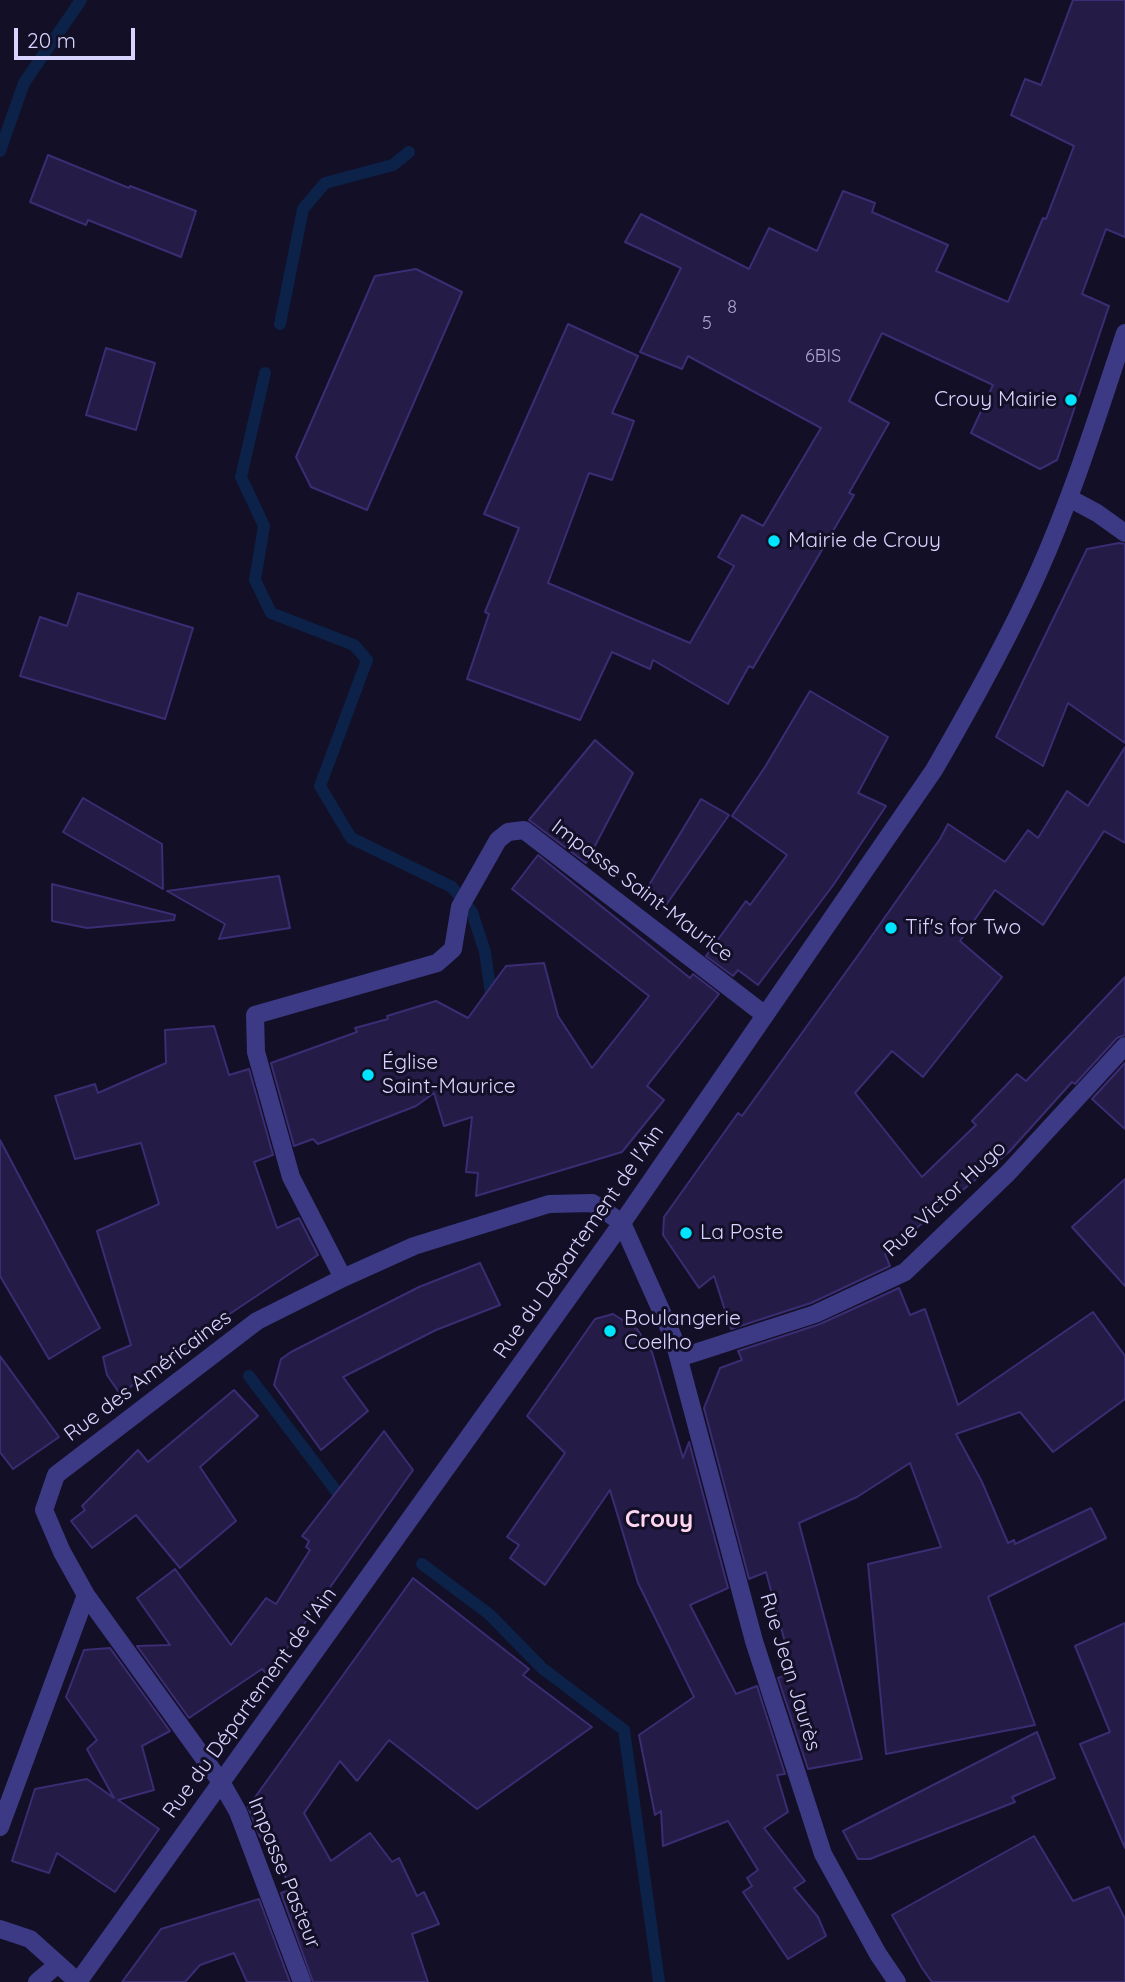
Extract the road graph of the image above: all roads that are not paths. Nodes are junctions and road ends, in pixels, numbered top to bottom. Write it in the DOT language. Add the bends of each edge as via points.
graph roads {
  1 [pos="1125,333"];
  2 [pos="1069,498"];
  3 [pos="1125,533"];
  4 [pos="765,1015"];
  5 [pos="1125,1046"];
  6 [pos="622,1223"];
  7 [pos="343,1278"];
  8 [pos="679,1358"];
  9 [pos="86,1595"];
  10 [pos="221,1782"];
  11 [pos="0,1827"];
  12 [pos="0,1929"];
  13 [pos="58,1964"];
  14 [pos="37,1982"];
  15 [pos="78,1982"];
  16 [pos="302,1982"];
  17 [pos="897,1982"];
  1 -- 2 [label="street, Rue du Département de l'Ain"];
  2 -- 3 [label="street"];
  2 -- 4 [label="street, Rue du Département de l'Ain" via="1038,573 934,770"];
  4 -- 6 [label="street, Rue du Département de l'Ain"];
  4 -- 7 [label="street, Impasse Saint-Maurice" via="524,830 508,832 498,840 460,907 453,949 437,962 255,1015 256,1052 291,1177"];
  5 -- 8 [label="street, Rue Victor Hugo" via="1008,1174 905,1272 814,1314"];
  6 -- 7 [label="street, Rue des Américaines" via="592,1203 549,1204 414,1246"];
  6 -- 8 [label="street, Rue Jean Jaurès"];
  6 -- 10 [label="street, Rue du Département de l'Ain"];
  7 -- 9 [label="street, Rue des Américaines" via="257,1321 55,1475 44,1510"];
  8 -- 17 [label="street, Rue Jean Jaurès" via="754,1641 823,1854"];
  9 -- 10 [label="street, Rue des Américaines"];
  9 -- 11 [label="street"];
  10 -- 15 [label="street, Rue du Département de l'Ain"];
  10 -- 16 [label="street, Impasse Pasteur" via="238,1812"];
  12 -- 13 [label="street" via="30,1939"];
  13 -- 14 [label="street"];
  13 -- 15 [label="street"];
}
